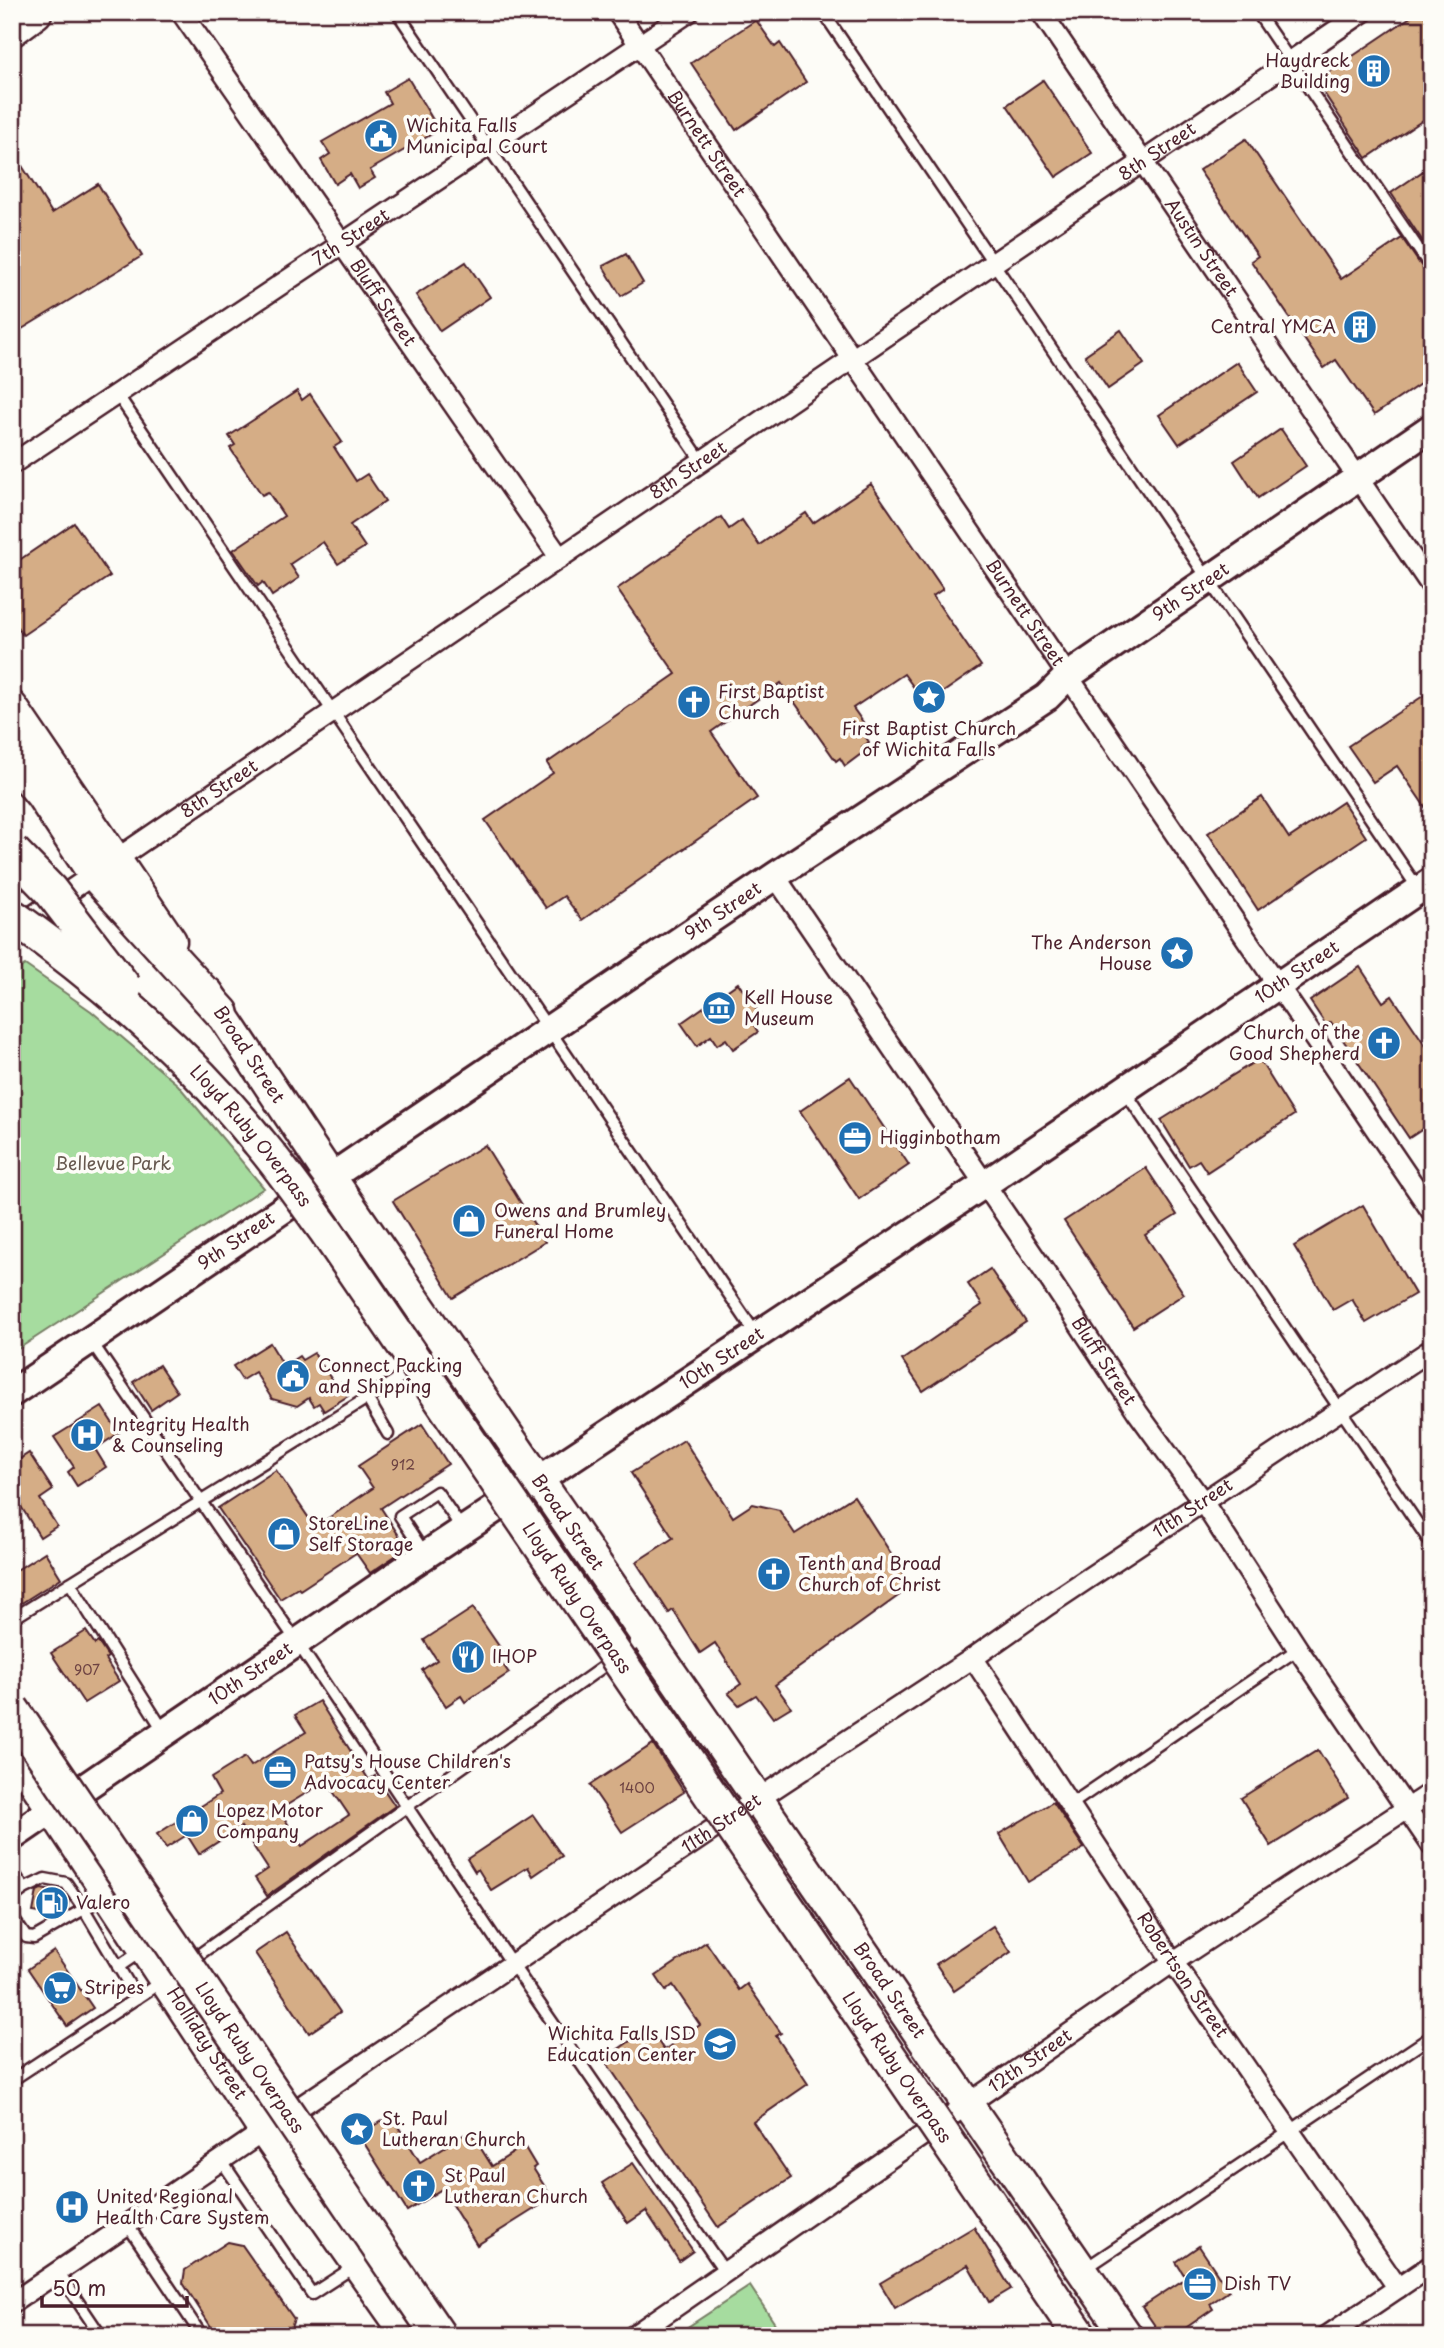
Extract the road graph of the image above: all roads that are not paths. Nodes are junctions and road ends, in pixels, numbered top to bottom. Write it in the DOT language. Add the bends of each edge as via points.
graph roads {
  1 [pos="35,12"];
  2 [pos="181,12"];
  3 [pos="397,12"];
  4 [pos="617,12"];
  5 [pos="689,12"];
  6 [pos="823,12"];
  7 [pos="1041,12"];
  8 [pos="1257,12"];
  9 [pos="1363,12"];
  10 [pos="12,29"];
  11 [pos="640,46"];
  12 [pos="1290,62"];
  13 [pos="488,147"];
  14 [pos="1142,163"];
  15 [pos="341,245"];
  16 [pos="993,264"];
  17 [pos="1432,270"];
  18 [pos="853,359"];
  19 [pos="117,394"];
  20 [pos="1432,427"];
  21 [pos="702,462"];
  22 [pos="12,464"];
  23 [pos="1356,478"];
  24 [pos="560,558"];
  25 [pos="1209,581"];
  26 [pos="1432,587"];
  27 [pos="1069,676"];
  28 [pos="12,707"];
  29 [pos="333,712"];
  30 [pos="12,758"];
  31 [pos="12,851"];
  32 [pos="105,867"];
  33 [pos="775,876"];
  34 [pos="1427,893"];
  35 [pos="12,916"];
  36 [pos="12,930"];
  37 [pos="1278,986"];
  38 [pos="222,1013"];
  39 [pos="549,1029"];
  40 [pos="162,1037"];
  41 [pos="1124,1089"];
  42 [pos="331,1178"];
  43 [pos="985,1184"];
  44 [pos="1432,1212"];
  45 [pos="757,1335"];
  46 [pos="91,1340"];
  47 [pos="447,1348"];
  48 [pos="1432,1349"];
  49 [pos="12,1393"];
  50 [pos="367,1398"];
  51 [pos="1340,1410"];
  52 [pos="388,1434"];
  53 [pos="538,1480"];
  54 [pos="201,1502"];
  55 [pos="1203,1502"];
  56 [pos="463,1530"];
  57 [pos="1432,1545"];
  58 [pos="426,1555"];
  59 [pos="70,1583"];
  60 [pos="12,1619"];
  61 [pos="646,1636"];
  62 [pos="297,1642"];
  63 [pos="1298,1649"];
  64 [pos="973,1658"];
  65 [pos="12,1709"];
  66 [pos="165,1733"];
  67 [pos="12,1748"];
  68 [pos="1432,1792"];
  69 [pos="758,1799"];
  70 [pos="1070,1805"];
  71 [pos="407,1807"];
  72 [pos="1407,1809"];
  73 [pos="52,1810"];
  74 [pos="12,1837"];
  75 [pos="1432,1846"];
  76 [pos="12,1870"];
  77 [pos="24,1889"];
  78 [pos="12,1898"];
  79 [pos="96,1902"];
  80 [pos="12,1917"];
  81 [pos="144,1950"];
  82 [pos="1174,1962"];
  83 [pos="512,1964"];
  84 [pos="118,1968"];
  85 [pos="164,1980"];
  86 [pos="137,1998"];
  87 [pos="1432,2036"];
  88 [pos="12,2080"];
  89 [pos="968,2105"];
  90 [pos="264,2130"];
  91 [pos="1290,2132"];
  92 [pos="221,2160"];
  93 [pos="127,2224"];
  94 [pos="358,2264"];
  95 [pos="1432,2264"];
  96 [pos="1082,2270"];
  97 [pos="58,2272"];
  98 [pos="725,2272"];
  99 [pos="1398,2288"];
  100 [pos="12,2303"];
  101 [pos="101,2336"];
  102 [pos="202,2336"];
  103 [pos="408,2336"];
  104 [pos="439,2336"];
  105 [pos="633,2336"];
  106 [pos="1080,2336"];
  107 [pos="1127,2336"];
  108 [pos="1327,2336"];
  1 -- 10 [label="highway"];
  2 -- 15 [label="street, Bluff Street"];
  3 -- 13 [label="lane"];
  4 -- 11 [label="street, Burnett Street"];
  5 -- 11 [label="street, 7th Street"];
  6 -- 16 [label="lane"];
  7 -- 14 [label="street, Austin Street"];
  8 -- 12 [label="lane"];
  9 -- 12 [label="street, 8th Street"];
  11 -- 13 [label="street, 7th Street"];
  11 -- 18 [label="street, Burnett Street"];
  12 -- 14 [label="street, 8th Street"];
  12 -- 17 [label="lane"];
  13 -- 15 [label="street, 7th Street"];
  13 -- 21 [label="lane"];
  14 -- 16 [label="street, 8th Street"];
  14 -- 23 [label="street, Austin Street"];
  15 -- 19 [label="street, 7th Street"];
  15 -- 24 [label="street, Bluff Street"];
  16 -- 18 [label="street, 8th Street"];
  16 -- 25 [label="lane"];
  18 -- 21 [label="street, 8th Street"];
  18 -- 27 [label="street, Burnett Street"];
  19 -- 22 [label="street, 7th Street"];
  19 -- 29 [label="lane"];
  20 -- 23 [label="street, 9th Street"];
  21 -- 24 [label="street, 8th Street"];
  23 -- 25 [label="street, 9th Street"];
  23 -- 26 [label="street, Austin Street"];
  24 -- 29 [label="street, 8th Street"];
  25 -- 27 [label="street, 9th Street"];
  25 -- 34 [label="lane"];
  27 -- 33 [label="street, 9th Street" via="1047,696"];
  27 -- 37 [label="street, Burnett Street"];
  28 -- 32 [label="main road" via="51,762"];
  29 -- 32 [label="street, 8th Street"];
  29 -- 39 [label="lane"];
  30 -- 32 [label="highway"];
  31 -- 40 [label="highway, bridge" via="51,890"];
  32 -- 36 [label="street, 8th Street"];
  32 -- 38 [label="highway"];
  33 -- 39 [label="street, 9th Street"];
  33 -- 43 [label="street, Bluff Street"];
  34 -- 37 [label="street, 10th Street"];
  35 -- 40 [label="highway, Lloyd Ruby Overpass, bridge"];
  37 -- 41 [label="street, 10th Street"];
  37 -- 44 [label="street, Burnett Street"];
  38 -- 42 [label="main road, Broad Street"];
  39 -- 42 [label="street, 9th Street"];
  39 -- 45 [label="lane"];
  40 -- 106 [label="highway, Lloyd Ruby Overpass, bridge" via="259,1142 326,1231"];
  41 -- 43 [label="street, 10th Street"];
  41 -- 51 [label="lane"];
  42 -- 46 [label="street, 9th Street"];
  42 -- 47 [label="main road, Broad Street"];
  43 -- 45 [label="street, 10th Street"];
  43 -- 55 [label="street, Bluff Street"];
  45 -- 53 [label="street, 10th Street"];
  46 -- 49 [label="street, 9th Street"];
  46 -- 54 [label="lane"];
  47 -- 50 [label="lane"];
  47 -- 53 [label="main road, Broad Street"];
  48 -- 51 [label="street, 11th Street"];
  50 -- 52 [label="lane"];
  50 -- 54 [label="lane"];
  51 -- 55 [label="street, 11th Street"];
  51 -- 57 [label="lane"];
  53 -- 56 [label="street, 10th Street"];
  53 -- 61 [label="main road, Broad Street"];
  54 -- 59 [label="lane"];
  54 -- 62 [label="lane"];
  55 -- 63 [label="street, Bluff Street"];
  55 -- 64 [label="street, 11th Street"];
  56 -- 58 [label="street, 10th Street"];
  56 -- 58 [label="lane" via="437,1492 400,1516"];
  58 -- 62 [label="street, 10th Street"];
  59 -- 60 [label="lane"];
  59 -- 66 [label="lane"];
  61 -- 69 [label="main road, Broad Street"];
  61 -- 71 [label="lane"];
  62 -- 66 [label="street, 10th Street"];
  62 -- 71 [label="lane"];
  63 -- 70 [label="lane"];
  63 -- 72 [label="street, Bluff Street"];
  64 -- 69 [label="street, 11th Street"];
  64 -- 70 [label="street, Robertson Street"];
  65 -- 104 [label="highway, Lloyd Ruby Overpass, bridge"];
  66 -- 73 [label="street, 10th Street"];
  67 -- 73 [label="main road, Holliday Street"];
  68 -- 72 [label="street, 12th Street"];
  69 -- 83 [label="street, 11th Street"];
  69 -- 89 [label="main road, Broad Street"];
  70 -- 82 [label="street, Robertson Street"];
  71 -- 83 [label="lane"];
  71 -- 85 [label="lane"];
  72 -- 75 [label="street, Bluff Street"];
  72 -- 82 [label="street, 12th Street"];
  73 -- 74 [label="street, 10th Street"];
  73 -- 79 [label="main road, Holliday Street"];
  76 -- 77 [label="lane"];
  77 -- 78 [label="lane"];
  77 -- 79 [label="lane" via="45,1879 66,1883"];
  79 -- 80 [label="lane" via="34,1938 26,1937"];
  79 -- 81 [label="main road, Holliday Street"];
  79 -- 84 [label="lane"];
  81 -- 84 [label="lane"];
  81 -- 85 [label="main road, Holliday Street"];
  82 -- 89 [label="street, 12th Street"];
  82 -- 91 [label="street, Robertson Street"];
  83 -- 90 [label="street, 11th Street"];
  83 -- 98 [label="lane"];
  84 -- 86 [label="lane"];
  85 -- 86 [label="lane"];
  85 -- 90 [label="main road, Holliday Street"];
  86 -- 88 [label="lane"];
  87 -- 91 [label="lane"];
  89 -- 96 [label="main road, Broad Street"];
  89 -- 98 [label="street, 12th Street"];
  90 -- 92 [label="street, 11th Street"];
  90 -- 94 [label="main road, Holliday Street"];
  91 -- 96 [label="lane"];
  91 -- 99 [label="street, Robertson Street"];
  92 -- 93 [label="street, 11th Street"];
  92 -- 94 [label="lane" via="312,2294"];
  93 -- 97 [label="street, 11th Street"];
  93 -- 102 [label="lane"];
  94 -- 103 [label="main road, Holliday Street"];
  95 -- 99 [label="street"];
  96 -- 107 [label="main road, Broad Street"];
  97 -- 100 [label="street, 11th Street"];
  97 -- 101 [label="lane"];
  98 -- 105 [label="street, 12th Street"];
  99 -- 108 [label="street"];
}
